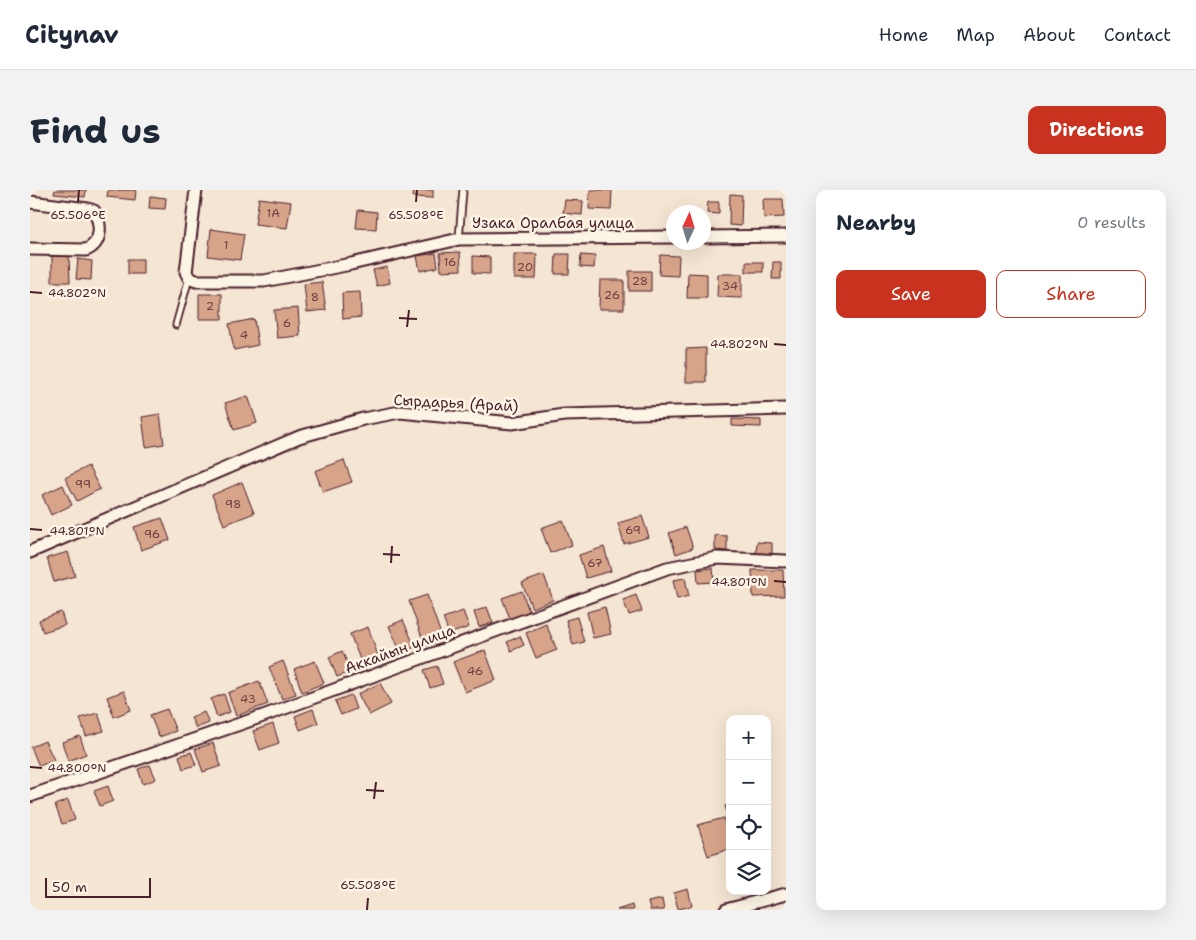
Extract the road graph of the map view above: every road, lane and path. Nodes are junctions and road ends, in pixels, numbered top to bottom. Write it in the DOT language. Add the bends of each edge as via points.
graph roads {
  1 [pos="196,190"];
  2 [pos="464,190"];
  3 [pos="30,202"];
  4 [pos="786,236"];
  5 [pos="666,237"];
  6 [pos="711,237"];
  7 [pos="459,239"];
  8 [pos="30,249"];
  9 [pos="193,280"];
  10 [pos="176,325"];
  11 [pos="786,409"];
  12 [pos="30,552"];
  13 [pos="786,561"];
  14 [pos="30,796"];
  15 [pos="786,894"];
  16 [pos="726,910"];
  1 -- 9 [label="street" via="186,272"];
  2 -- 7 [label="lane"];
  3 -- 8 [label="street" via="94,211 100,234 92,247 86,250"];
  4 -- 6 [label="street"];
  5 -- 7 [label="street, Узака Оралбая улица"];
  7 -- 9 [label="street, Узака Оралбая улица" via="264,281"];
  9 -- 10 [label="lane"];
  11 -- 12 [label="street, Сырдарья (Арай)" via="564,415 512,423 400,412 299,437"];
  13 -- 14 [label="street, Аккайын улица" via="717,558 667,568 263,716"];
  15 -- 16 [label="street"];
}
